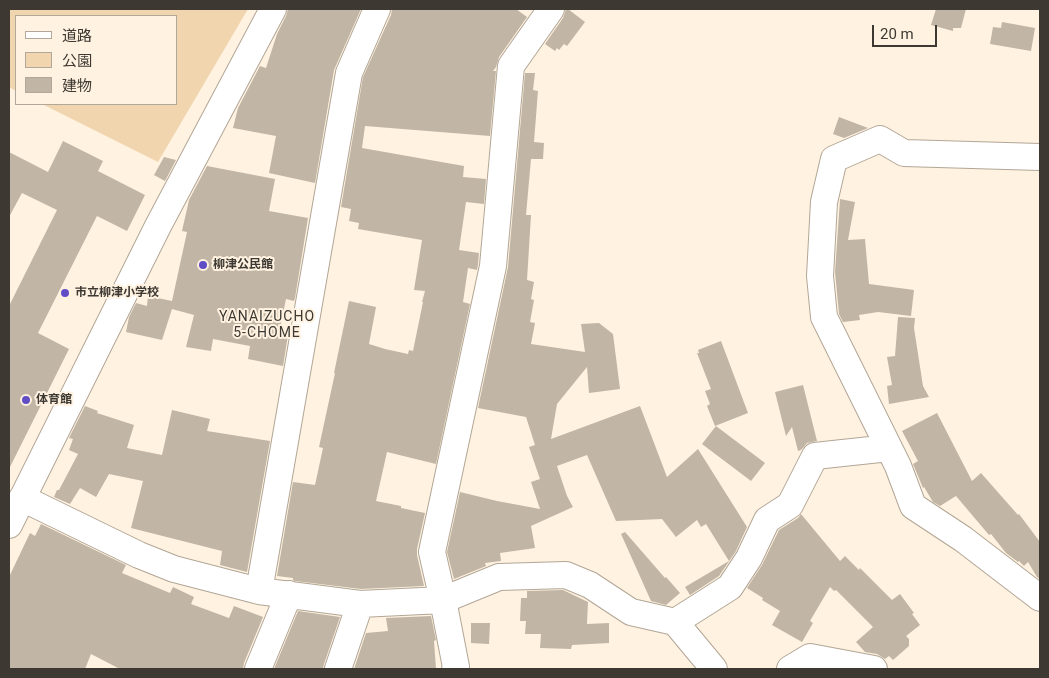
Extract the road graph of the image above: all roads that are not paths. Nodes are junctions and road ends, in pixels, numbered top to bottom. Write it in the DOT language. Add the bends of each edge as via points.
graph roads {
  1 [pos="273,9"];
  2 [pos="377,9"];
  3 [pos="551,9"];
  4 [pos="1040,157"];
  5 [pos="889,448"];
  6 [pos="22,498"];
  7 [pos="9,525"];
  8 [pos="259,591"];
  9 [pos="289,594"];
  10 [pos="1040,598"];
  11 [pos="443,600"];
  12 [pos="360,604"];
  13 [pos="675,622"];
  14 [pos="258,669"];
  15 [pos="338,669"];
  16 [pos="455,669"];
  17 [pos="714,669"];
  18 [pos="790,669"];
  19 [pos="874,669"];
  1 -- 6 [label="street" via="158,226"];
  2 -- 8 [label="street" via="349,73"];
  3 -- 11 [label="street" via="511,66 493,266 432,552"];
  4 -- 5 [label="street" via="904,153 880,139 834,159 824,202 820,276 824,316"];
  5 -- 10 [label="street" via="913,506 963,539"];
  5 -- 13 [label="street" via="815,456 790,505 767,520 749,558 730,586"];
  6 -- 7 [label="street"];
  6 -- 8 [label="street" via="139,555"];
  8 -- 9 [label="street"];
  9 -- 12 [label="street"];
  9 -- 14 [label="street"];
  11 -- 12 [label="street"];
  11 -- 13 [label="street" via="499,577 566,575 590,584 631,612"];
  11 -- 16 [label="street"];
  12 -- 15 [label="street"];
  13 -- 17 [label="street"];
  18 -- 19 [label="street" via="810,657"];
}
